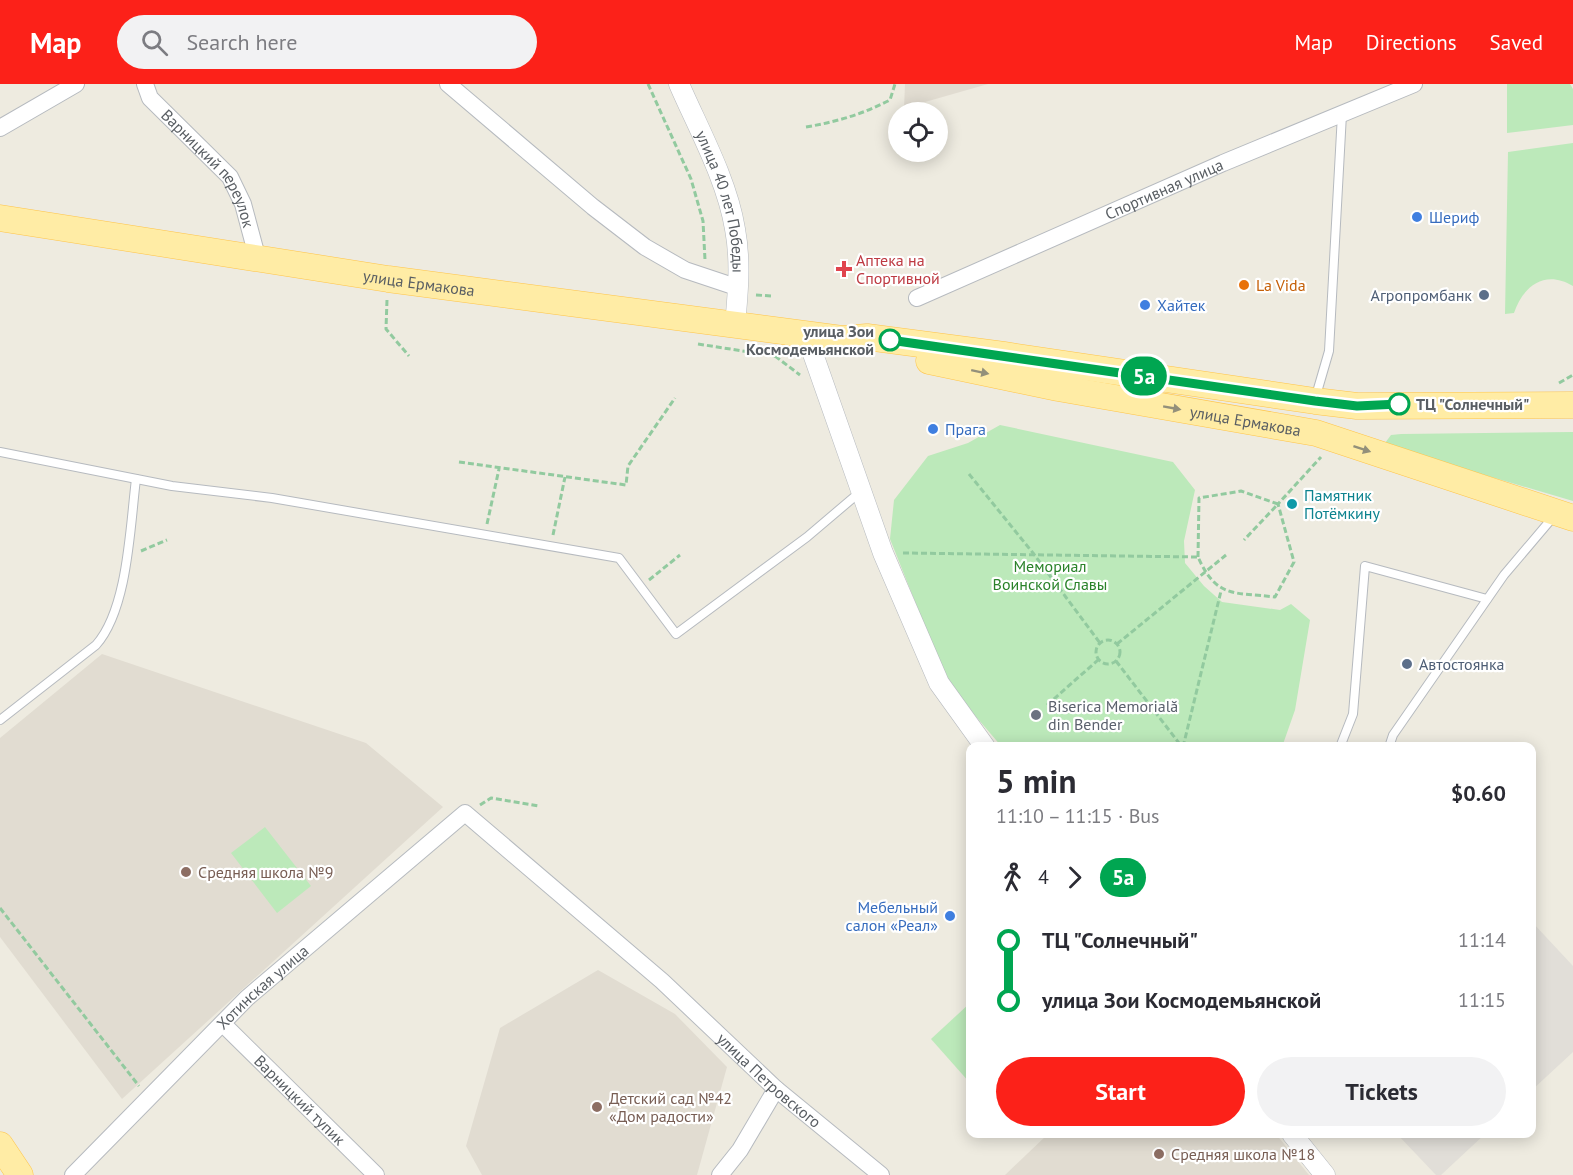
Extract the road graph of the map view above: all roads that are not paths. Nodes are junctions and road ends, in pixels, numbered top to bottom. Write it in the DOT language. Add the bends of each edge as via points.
graph roads {
  1 [pos="76,84"];
  2 [pos="145,84"];
  3 [pos="448,84"];
  4 [pos="679,84"];
  5 [pos="1414,84"];
  6 [pos="1342,114"];
  7 [pos="0,128"];
  8 [pos="0,218"];
  9 [pos="258,260"];
  10 [pos="739,288"];
  11 [pos="917,298"];
  12 [pos="735,325"];
  13 [pos="806,333"];
  14 [pos="842,339"];
  15 [pos="1315,401"];
  16 [pos="1573,405"];
  17 [pos="0,452"];
  18 [pos="136,479"];
  19 [pos="861,492"];
  20 [pos="1564,515"];
  21 [pos="1487,599"];
  22 [pos="0,720"];
  23 [pos="981,742"];
  24 [pos="1342,742"];
  25 [pos="1390,742"];
  26 [pos="465,813"];
  27 [pos="223,1024"];
  28 [pos="776,1089"];
  29 [pos="1295,1138"];
  30 [pos="0,1145"];
  31 [pos="20,1175"];
  32 [pos="73,1175"];
  33 [pos="376,1175"];
  34 [pos="720,1175"];
  35 [pos="881,1175"];
  36 [pos="1325,1175"];
  1 -- 7 [label="street"];
  2 -- 9 [label="street, Варницкий переулок" via="150,98 230,177 243,204"];
  3 -- 10 [label="street" via="645,247 685,270"];
  4 -- 10 [label="street, улица 40 лет Победы" via="726,196 735,228"];
  5 -- 6 [label="street, Спортивная улица"];
  6 -- 11 [label="street, Спортивная улица"];
  6 -- 15 [label="lane" via="1330,341"];
  8 -- 9 [label="main road, улица Ермакова"];
  9 -- 12 [label="main road, улица Ермакова"];
  10 -- 12 [label="street, улица 40 лет Победы"];
  12 -- 13 [label="main road, улица Ермакова"];
  13 -- 14 [label="main road, улица Ермакова"];
  13 -- 19 [label="street"];
  14 -- 15 [label="main road, улица Ермакова" via="867,338 1004,355"];
  14 -- 20 [label="main road, улица Ермакова, one-way" via="865,348 1058,388 1316,433"];
  15 -- 16 [label="main road, улица Ермакова" via="1357,406"];
  17 -- 18 [label="lane"];
  18 -- 19 [label="lane" via="272,498 619,558 676,634"];
  18 -- 22 [label="lane" via="121,592 107,632 96,645"];
  19 -- 23 [label="street" via="883,554 939,683"];
  20 -- 21 [label="lane"];
  21 -- 24 [label="lane" via="1365,566 1353,714"];
  21 -- 25 [label="lane"];
  26 -- 27 [label="street, Хотинская улица" via="247,998"];
  26 -- 28 [label="street, улица Петровского" via="662,981"];
  27 -- 32 [label="street, Хотинская улица"];
  27 -- 33 [label="street, Варницкий тупик"];
  28 -- 34 [label="street" via="740,1150"];
  28 -- 35 [label="street, улица Петровского"];
  29 -- 36 [label="street"];
  30 -- 31 [label="main road"];
}
